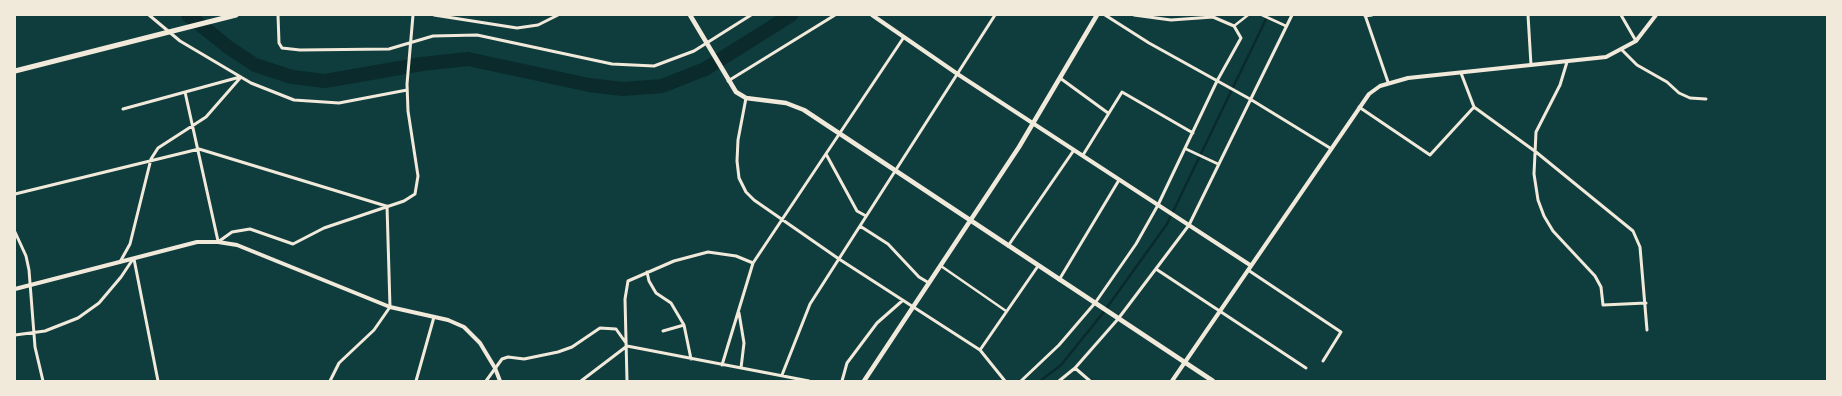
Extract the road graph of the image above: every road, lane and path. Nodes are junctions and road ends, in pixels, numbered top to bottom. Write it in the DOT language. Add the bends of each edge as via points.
graph roads {
  1 [pos="149,15"];
  2 [pos="234,15"];
  3 [pos="278,15"];
  4 [pos="413,15"];
  5 [pos="434,15"];
  6 [pos="558,15"];
  7 [pos="690,15"];
  8 [pos="751,15"];
  9 [pos="835,15"];
  10 [pos="872,15"];
  11 [pos="995,15"];
  12 [pos="1097,15"];
  13 [pos="1105,15"];
  14 [pos="1134,15"];
  15 [pos="1248,15"];
  16 [pos="1262,15"];
  17 [pos="1292,15"];
  18 [pos="1365,15"];
  19 [pos="1372,15"];
  20 [pos="1528,15"];
  21 [pos="1621,15"];
  22 [pos="1656,15"];
  23 [pos="1234,26"];
  24 [pos="1286,26"];
  25 [pos="168,32"];
  26 [pos="904,37"];
  27 [pos="1636,41"];
  28 [pos="706,42"];
  29 [pos="409,43"];
  30 [pos="1622,50"];
  31 [pos="1567,62"];
  32 [pos="1531,66"];
  33 [pos="15,71"];
  34 [pos="1462,72"];
  35 [pos="959,75"];
  36 [pos="241,77"];
  37 [pos="1060,78"];
  38 [pos="727,81"];
  39 [pos="1216,81"];
  40 [pos="1388,82"];
  41 [pos="407,90"];
  42 [pos="185,92"];
  43 [pos="746,98"];
  44 [pos="1250,99"];
  45 [pos="1706,99"];
  46 [pos="1358,107"];
  47 [pos="1474,107"];
  48 [pos="123,109"];
  49 [pos="1108,113"];
  50 [pos="1034,123"];
  51 [pos="193,126"];
  52 [pos="1192,133"];
  53 [pos="839,134"];
  54 [pos="1330,148"];
  55 [pos="199,149"];
  56 [pos="1074,149"];
  57 [pos="1186,149"];
  58 [pos="1536,152"];
  59 [pos="826,154"];
  60 [pos="1083,156"];
  61 [pos="151,159"];
  62 [pos="1218,164"];
  63 [pos="895,171"];
  64 [pos="1119,180"];
  65 [pos="15,194"];
  66 [pos="1158,205"];
  67 [pos="387,206"];
  68 [pos="866,216"];
  69 [pos="781,220"];
  70 [pos="971,221"];
  71 [pos="1187,223"];
  72 [pos="860,226"];
  73 [pos="15,232"];
  74 [pos="218,242"];
  75 [pos="1008,246"];
  76 [pos="134,258"];
  77 [pos="839,259"];
  78 [pos="120,262"];
  79 [pos="753,263"];
  80 [pos="1250,265"];
  81 [pos="941,266"];
  82 [pos="1038,266"];
  83 [pos="1156,268"];
  84 [pos="1247,270"];
  85 [pos="647,272"];
  86 [pos="1059,280"];
  87 [pos="929,284"];
  88 [pos="30,285"];
  89 [pos="15,289"];
  90 [pos="902,300"];
  91 [pos="1094,303"];
  92 [pos="1646,303"];
  93 [pos="390,307"];
  94 [pos="913,307"];
  95 [pos="739,310"];
  96 [pos="1221,311"];
  97 [pos="1006,312"];
  98 [pos="434,317"];
  99 [pos="1118,319"];
  100 [pos="684,325"];
  101 [pos="1647,330"];
  102 [pos="663,331"];
  103 [pos="33,332"];
  104 [pos="15,335"];
  105 [pos="627,346"];
  106 [pos="980,350"];
  107 [pos="691,359"];
  108 [pos="1323,361"];
  109 [pos="1184,362"];
  110 [pos="722,365"];
  111 [pos="495,368"];
  112 [pos="741,368"];
  113 [pos="1075,368"];
  114 [pos="1306,368"];
  115 [pos="782,375"];
  116 [pos="1066,376"];
  117 [pos="44,381"];
  118 [pos="158,381"];
  119 [pos="330,381"];
  120 [pos="416,381"];
  121 [pos="486,381"];
  122 [pos="500,381"];
  123 [pos="581,381"];
  124 [pos="626,381"];
  125 [pos="809,381"];
  126 [pos="842,381"];
  127 [pos="864,381"];
  128 [pos="1005,381"];
  129 [pos="1021,381"];
  130 [pos="1059,381"];
  131 [pos="1065,381"];
  132 [pos="1090,381"];
  133 [pos="1172,381"];
  134 [pos="1213,381"];
  1 -- 25 [label="street"];
  2 -- 25 [label="main road"];
  3 -- 29 [label="street" via="278,37 282,48 352,51 389,49"];
  4 -- 29 [label="street"];
  5 -- 6 [label="street" via="517,28 538,25"];
  7 -- 28 [label="main road"];
  8 -- 28 [label="street"];
  9 -- 38 [label="street"];
  10 -- 26 [label="street"];
  11 -- 35 [label="street"];
  12 -- 37 [label="main road"];
  13 -- 39 [label="street"];
  14 -- 23 [label="street" via="1172,20 1213,17"];
  15 -- 23 [label="street"];
  16 -- 24 [label="street"];
  17 -- 24 [label="street"];
  18 -- 19 [label="street"];
  18 -- 40 [label="street"];
  20 -- 32 [label="street"];
  21 -- 27 [label="street"];
  22 -- 27 [label="street"];
  23 -- 39 [label="street" via="1241,38"];
  24 -- 44 [label="street"];
  25 -- 33 [label="main road"];
  25 -- 36 [label="street"];
  26 -- 35 [label="street"];
  26 -- 53 [label="street"];
  27 -- 30 [label="street"];
  28 -- 29 [label="street" via="694,51 654,66 612,64 477,35 433,36"];
  28 -- 38 [label="main road"];
  29 -- 41 [label="street"];
  30 -- 31 [label="street" via="1606,57"];
  30 -- 45 [label="street" via="1637,65 1668,82 1679,93"];
  31 -- 32 [label="street"];
  31 -- 58 [label="street" via="1560,85 1536,132"];
  32 -- 34 [label="street"];
  34 -- 40 [label="street"];
  34 -- 47 [label="street"];
  35 -- 50 [label="street"];
  35 -- 63 [label="street"];
  36 -- 41 [label="street" via="280,95 308,102 355,102"];
  36 -- 42 [label="street"];
  36 -- 51 [label="street"];
  37 -- 49 [label="street"];
  37 -- 50 [label="main road"];
  38 -- 43 [label="main road"];
  39 -- 44 [label="street"];
  39 -- 52 [label="street"];
  40 -- 46 [label="street" via="1368,94"];
  41 -- 67 [label="street" via="417,187 414,194 404,201"];
  42 -- 48 [label="street"];
  42 -- 51 [label="street"];
  43 -- 53 [label="main road" via="786,103 804,110"];
  43 -- 69 [label="street" via="738,140 739,178 746,192"];
  44 -- 54 [label="street"];
  44 -- 62 [label="street"];
  46 -- 47 [label="street" via="1430,155"];
  46 -- 54 [label="street"];
  47 -- 58 [label="street"];
  49 -- 52 [label="street" via="1122,92"];
  49 -- 60 [label="street"];
  50 -- 56 [label="street"];
  50 -- 70 [label="main road"];
  51 -- 55 [label="street"];
  51 -- 61 [label="street" via="158,148"];
  52 -- 57 [label="street"];
  53 -- 59 [label="street"];
  53 -- 63 [label="main road"];
  54 -- 80 [label="street"];
  55 -- 61 [label="street"];
  55 -- 67 [label="street"];
  55 -- 74 [label="street"];
  56 -- 60 [label="street"];
  56 -- 75 [label="street"];
  57 -- 62 [label="street"];
  57 -- 66 [label="street"];
  58 -- 92 [label="street" via="1633,231 1640,247"];
  58 -- 92 [label="street" via="1534,174 1544,216 1553,231 1595,276 1601,287 1603,305"];
  59 -- 68 [label="street" via="857,211"];
  59 -- 69 [label="street"];
  60 -- 64 [label="street"];
  61 -- 65 [label="street"];
  61 -- 78 [label="street" via="130,244"];
  62 -- 71 [label="street"];
  63 -- 68 [label="street"];
  63 -- 70 [label="main road"];
  64 -- 66 [label="street"];
  64 -- 86 [label="street"];
  66 -- 71 [label="street"];
  66 -- 91 [label="street" via="1136,244"];
  67 -- 74 [label="street" via="324,228 293,244 250,229 232,232"];
  67 -- 93 [label="street"];
  68 -- 72 [label="street"];
  69 -- 77 [label="street"];
  69 -- 79 [label="street"];
  70 -- 75 [label="main road"];
  70 -- 81 [label="main road"];
  71 -- 80 [label="street"];
  71 -- 83 [label="street"];
  72 -- 77 [label="street"];
  72 -- 87 [label="street" via="888,244"];
  73 -- 88 [label="street" via="26,256"];
  74 -- 76 [label="street" via="197,242"];
  74 -- 93 [label="street" via="237,245"];
  75 -- 82 [label="main road"];
  76 -- 78 [label="street"];
  76 -- 103 [label="street" via="93,308 64,325"];
  76 -- 118 [label="street"];
  77 -- 90 [label="street"];
  77 -- 115 [label="street" via="810,304"];
  78 -- 88 [label="street"];
  79 -- 85 [label="street" via="736,256 708,252"];
  79 -- 95 [label="street"];
  80 -- 84 [label="street"];
  81 -- 87 [label="main road"];
  81 -- 97 [label="street"];
  82 -- 86 [label="main road"];
  82 -- 97 [label="street"];
  83 -- 96 [label="street"];
  83 -- 99 [label="street"];
  84 -- 96 [label="street"];
  84 -- 108 [label="street" via="1341,332"];
  85 -- 100 [label="street" via="648,281 656,293 671,303"];
  85 -- 105 [label="street" via="628,281 625,299"];
  86 -- 91 [label="main road"];
  87 -- 94 [label="main road"];
  88 -- 89 [label="street"];
  88 -- 103 [label="street"];
  90 -- 94 [label="street"];
  90 -- 126 [label="street" via="877,323 848,363"];
  91 -- 99 [label="main road"];
  91 -- 129 [label="street" via="1059,345"];
  92 -- 101 [label="street"];
  93 -- 98 [label="street"];
  93 -- 119 [label="street" via="374,330 339,363"];
  94 -- 106 [label="street"];
  94 -- 127 [label="main road"];
  95 -- 110 [label="street"];
  95 -- 112 [label="street" via="744,343"];
  96 -- 109 [label="street"];
  96 -- 114 [label="street"];
  97 -- 106 [label="street"];
  98 -- 111 [label="street" via="464,327 480,343"];
  98 -- 120 [label="street"];
  99 -- 109 [label="main road"];
  99 -- 113 [label="street"];
  100 -- 102 [label="street"];
  100 -- 107 [label="street"];
  103 -- 104 [label="street"];
  103 -- 117 [label="street"];
  105 -- 107 [label="street"];
  105 -- 111 [label="street" via="619,332 607,327 592,332 572,347 524,359 508,357"];
  105 -- 123 [label="street"];
  105 -- 124 [label="street"];
  106 -- 128 [label="street"];
  107 -- 110 [label="street"];
  109 -- 133 [label="street"];
  109 -- 134 [label="main road"];
  110 -- 112 [label="street"];
  111 -- 121 [label="street"];
  111 -- 122 [label="street"];
  112 -- 115 [label="street"];
  113 -- 116 [label="street"];
  113 -- 132 [label="street"];
  115 -- 125 [label="street"];
  116 -- 130 [label="street"];
  116 -- 131 [label="street"];
}
